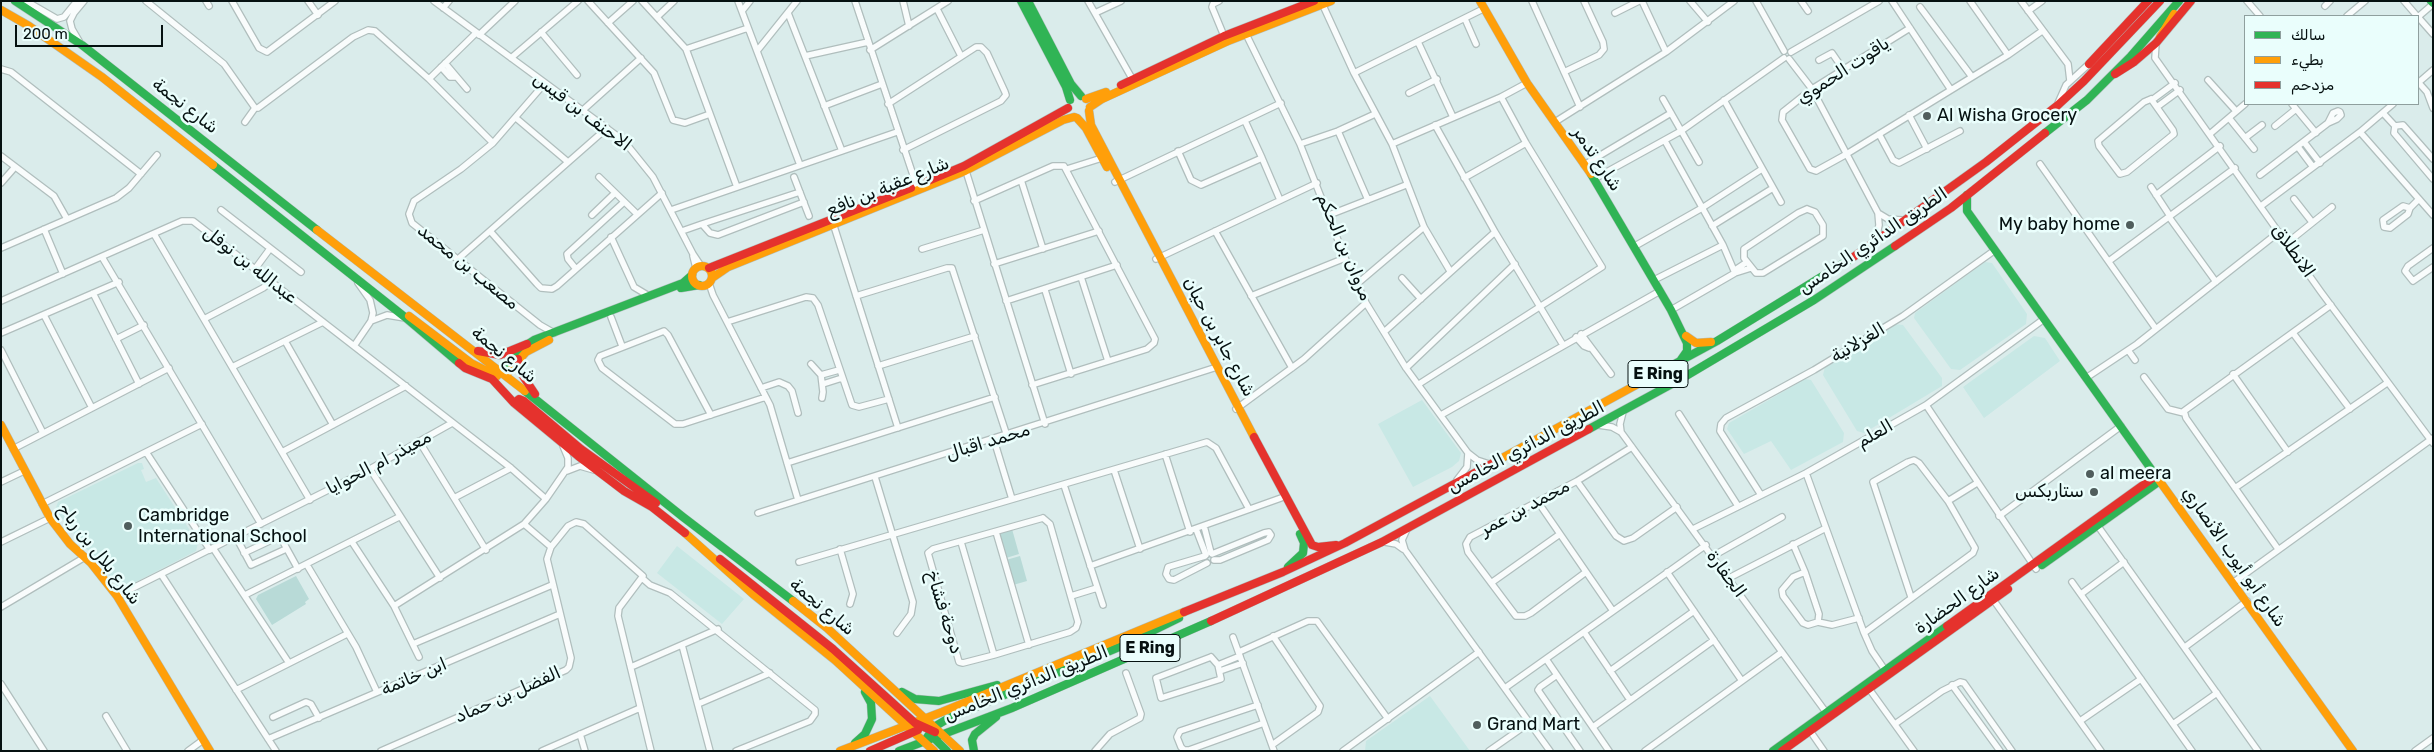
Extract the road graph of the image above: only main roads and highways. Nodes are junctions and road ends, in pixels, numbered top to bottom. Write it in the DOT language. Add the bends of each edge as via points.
graph roads {
  1 [pos="15,1"];
  2 [pos="1022,1"];
  3 [pos="1028,1"];
  4 [pos="1314,1"];
  5 [pos="1480,1"];
  6 [pos="2148,1"];
  7 [pos="2160,1"];
  8 [pos="2180,1"];
  9 [pos="2191,1"];
  10 [pos="1325,2"];
  11 [pos="1305,5"];
  12 [pos="1,10"];
  13 [pos="1245,31"];
  14 [pos="2158,40"];
  15 [pos="2089,64"];
  16 [pos="2113,75"];
  17 [pos="1134,81"];
  18 [pos="1084,97"];
  19 [pos="1069,104"];
  20 [pos="1090,109"];
  21 [pos="1075,117"];
  22 [pos="965,169"];
  23 [pos="1117,181"];
  24 [pos="1967,195"];
  25 [pos="1951,208"];
  26 [pos="1967,211"];
  27 [pos="833,222"];
  28 [pos="338,266"];
  29 [pos="699,269"];
  30 [pos="706,283"];
  31 [pos="436,336"];
  32 [pos="1686,336"];
  33 [pos="1717,341"];
  34 [pos="527,344"];
  35 [pos="478,352"];
  36 [pos="518,359"];
  37 [pos="1679,362"];
  38 [pos="500,376"];
  39 [pos="514,404"];
  40 [pos="542,404"];
  41 [pos="1237,408"];
  42 [pos="1,425"];
  43 [pos="2159,477"];
  44 [pos="683,517"];
  45 [pos="1345,543"];
  46 [pos="707,550"];
  47 [pos="1283,572"];
  48 [pos="1198,606"];
  49 [pos="1010,682"];
  50 [pos="861,685"];
  51 [pos="890,685"];
  52 [pos="1012,708"];
  53 [pos="906,726"];
  54 [pos="919,726"];
  55 [pos="1809,729"];
  56 [pos="932,732"];
  57 [pos="942,734"];
  58 [pos="924,742"];
  59 [pos="852,746"];
  60 [pos="210,751"];
  61 [pos="840,751"];
  62 [pos="870,751"];
  63 [pos="899,751"];
  64 [pos="934,751"];
  65 [pos="947,751"];
  66 [pos="960,751"];
  67 [pos="974,751"];
  68 [pos="1773,751"];
  69 [pos="1782,751"];
  70 [pos="2354,751"];
  1 -- 35 [label="main road, شارع نجمة" via="82,45"];
  2 -- 19 [label="main road" via="1066,87"];
  3 -- 18 [label="main road" via="1071,84"];
  4 -- 11 [label="main road"];
  5 -- 32 [label="main road, شارع تدمر" via="1527,83 1594,179"];
  6 -- 15 [label="main road, الطريق الدائري الخامس"];
  7 -- 33 [label="main road, الطريق الدائري الخامس / E Ring" via="2058,105 1875,242"];
  8 -- 14 [label="main road"];
  8 -- 16 [label="main road, الطريق الدائري الخامس / E Ring"];
  9 -- 14 [label="main road, الطريق الدائري الخامس"];
  10 -- 11 [label="main road"];
  11 -- 13 [label="main road"];
  12 -- 28 [label="main road, شارع نجمة" via="102,77"];
  13 -- 17 [label="main road"];
  13 -- 17 [label="main road" via="1224,36"];
  14 -- 16 [label="main road, الطريق الدائري الخامس"];
  16 -- 24 [label="main road, الطريق الدائري الخامس / E Ring" via="2061,122"];
  17 -- 18 [label="main road" via="1099,95"];
  17 -- 20 [label="main road"];
  18 -- 19 [label="main road, شارع عقبة بن نافع"];
  18 -- 20 [label="main road, شارع جابر بن حيان"];
  19 -- 21 [label="main road, شارع جابر بن حيان"];
  19 -- 22 [label="main road, شارع عقبة بن نافع"];
  20 -- 21 [label="main road, شارع عقبة بن نافع" via="1084,117"];
  20 -- 23 [label="main road, شارع جابر بن حيان" via="1091,125"];
  21 -- 22 [label="main road, شارع عقبة بن نافع" via="1062,120"];
  21 -- 23 [label="main road, شارع جابر بن حيان" via="1086,128"];
  22 -- 27 [label="main road, شارع عقبة بن نافع"];
  23 -- 41 [label="main road, شارع جابر بن حيان"];
  24 -- 25 [label="main road, الطريق الدائري الخامس / E Ring"];
  24 -- 26 [label="main road"];
  25 -- 26 [label="main road"];
  25 -- 52 [label="main road, الطريق الدائري الخامس / E Ring" via="1794,312 1624,412 1382,542 1206,624"];
  26 -- 43 [label="main road, شارع أبو أيوب الأنصاري"];
  27 -- 29 [label="main road, شارع عقبة بن نافع"];
  27 -- 30 [label="main road, شارع عقبة بن نافع" via="728,267"];
  28 -- 31 [label="main road" via="345,267"];
  28 -- 38 [label="main road, شارع نجمة" via="465,368"];
  29 -- 30 [label="main road"];
  29 -- 30 [label="main road"];
  29 -- 34 [label="main road, شارع عقبة بن نافع" via="683,283"];
  30 -- 36 [label="main road, شارع عقبة بن نافع" via="688,286 539,344"];
  31 -- 35 [label="main road" via="472,360 479,358"];
  31 -- 38 [label="main road" via="471,363"];
  32 -- 33 [label="main road" via="1700,344"];
  32 -- 37 [label="main road" via="1687,350"];
  33 -- 37 [label="main road, الطريق الدائري الخامس / E Ring"];
  34 -- 35 [label="main road" via="500,355"];
  34 -- 38 [label="main road, شارع عقبة بن نافع" via="517,351"];
  35 -- 38 [label="main road, شارع نجمة"];
  36 -- 38 [label="main road, شارع عقبة بن نافع"];
  36 -- 40 [label="main road" via="520,373"];
  37 -- 45 [label="main road, الطريق الدائري الخامس / E Ring"];
  38 -- 39 [label="main road, شارع نجمة"];
  38 -- 40 [label="main road, شارع نجمة"];
  39 -- 44 [label="main road" via="519,399 524,402 658,505"];
  39 -- 46 [label="main road, شارع نجمة" via="624,491 657,510"];
  40 -- 44 [label="main road, شارع نجمة"];
  41 -- 45 [label="main road, شارع جابر بن حيان" via="1309,542 1318,547"];
  41 -- 47 [label="main road, شارع جابر بن حيان" via="1304,543 1303,554"];
  42 -- 60 [label="main road, شارع بلال بن رباح" via="50,518 117,596"];
  43 -- 55 [label="main road, شارع الحضارة"];
  43 -- 70 [label="main road, شارع أبو أيوب الأنصاري"];
  44 -- 51 [label="main road, شارع نجمة" via="827,628"];
  45 -- 47 [label="main road, الطريق الدائري الخامس / E Ring"];
  46 -- 50 [label="main road, شارع نجمة" via="728,572 814,641"];
  46 -- 54 [label="main road" via="833,649"];
  47 -- 48 [label="main road, الطريق الدائري الخامس / E Ring"];
  48 -- 49 [label="main road, الطريق الدائري الخامس / E Ring"];
  48 -- 56 [label="main road, الطريق الدائري الخامس" via="1160,629 956,715"];
  49 -- 51 [label="main road" via="931,702 915,699"];
  49 -- 54 [label="main road, الطريق الدائري الخامس / E Ring"];
  50 -- 53 [label="main road, شارع نجمة"];
  50 -- 59 [label="main road" via="871,703 872,719 865,734"];
  51 -- 54 [label="main road, شارع نجمة"];
  52 -- 57 [label="main road, الطريق الدائري الخامس / E Ring"];
  52 -- 67 [label="main road" via="991,720 976,734 972,740"];
  53 -- 54 [label="main road, شارع نجمة"];
  53 -- 59 [label="main road"];
  54 -- 56 [label="main road, شارع نجمة"];
  54 -- 56 [label="main road"];
  54 -- 58 [label="main road, شارع نجمة"];
  54 -- 62 [label="main road, الطريق الدائري الخامس"];
  55 -- 68 [label="main road, شارع الحضارة"];
  55 -- 69 [label="main road, شارع الحضارة"];
  56 -- 57 [label="main road"];
  56 -- 58 [label="main road, الطريق الدائري الخامس"];
  56 -- 65 [label="main road, شارع نجمة"];
  57 -- 66 [label="main road"];
  58 -- 63 [label="main road, الطريق الدائري الخامس"];
  58 -- 64 [label="main road, شارع نجمة"];
  59 -- 61 [label="main road"];
}
